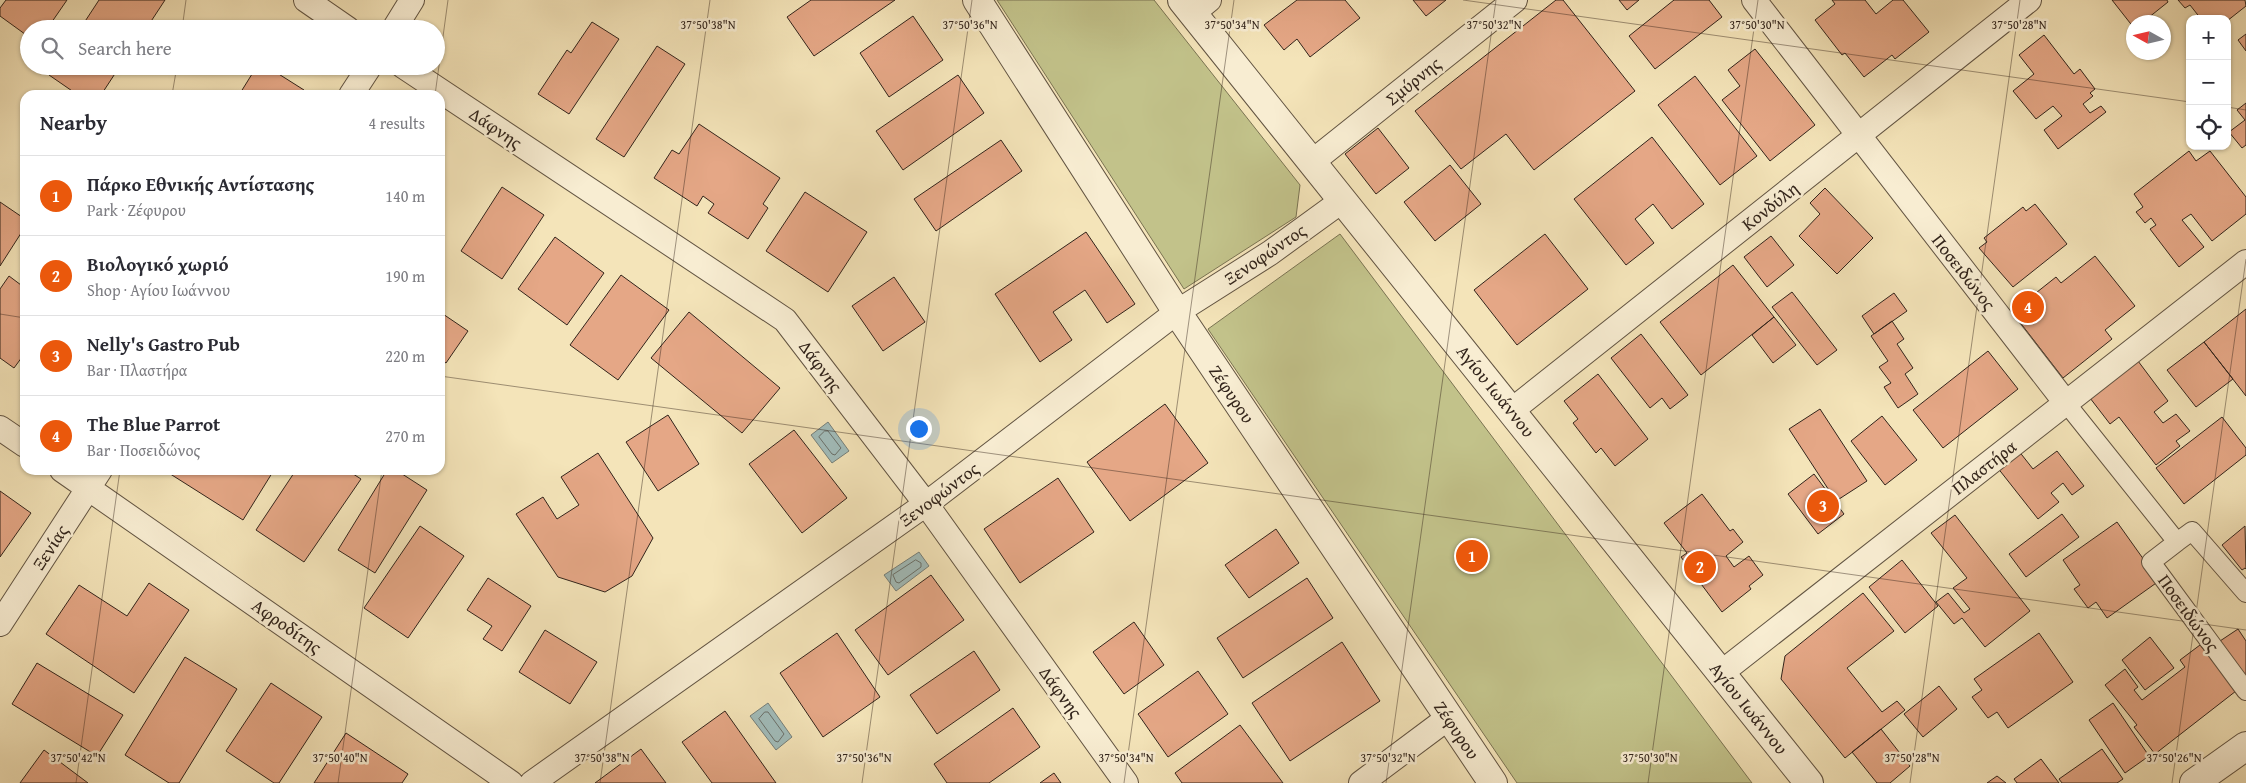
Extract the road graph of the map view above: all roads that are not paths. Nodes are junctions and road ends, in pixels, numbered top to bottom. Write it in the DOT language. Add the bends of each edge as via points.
graph roads {
  1 [pos="306,0"];
  2 [pos="412,0"];
  3 [pos="977,0"];
  4 [pos="1515,0"];
  5 [pos="1754,0"];
  6 [pos="2029,0"];
  7 [pos="1195,4"];
  8 [pos="335,20"];
  9 [pos="400,20"];
  10 [pos="364,75"];
  11 [pos="417,75"];
  12 [pos="354,90"];
  13 [pos="439,90"];
  14 [pos="445,94"];
  15 [pos="1859,136"];
  16 [pos="1312,162"];
  17 [pos="1343,200"];
  18 [pos="2246,262"];
  19 [pos="1177,312"];
  20 [pos="2066,403"];
  21 [pos="1511,411"];
  22 [pos="0,428"];
  23 [pos="20,442"];
  24 [pos="80,475"];
  25 [pos="94,479"];
  26 [pos="926,504"];
  27 [pos="2177,542"];
  28 [pos="2246,593"];
  29 [pos="0,624"];
  30 [pos="1722,673"];
  31 [pos="2246,691"];
  32 [pos="1448,718"];
  33 [pos="2246,746"];
  34 [pos="511,783"];
  35 [pos="532,783"];
  36 [pos="1126,783"];
  37 [pos="1361,783"];
  38 [pos="1493,783"];
  39 [pos="1809,783"];
  40 [pos="2194,783"];
  1 -- 8 [label="street"];
  2 -- 9 [label="street"];
  3 -- 19 [label="street, Ζέφυρου"];
  4 -- 16 [label="street, Σμύρνης"];
  5 -- 15 [label="street, Ποσειδώνος"];
  6 -- 15 [label="street, Κονδύλη"];
  7 -- 16 [label="street, Αγίου Ιωάννου"];
  10 -- 12 [label="street"];
  11 -- 13 [label="street, Δάφνης"];
  14 -- 26 [label="street, Δάφνης" via="785,320"];
  15 -- 20 [label="street, Ποσειδώνος"];
  15 -- 21 [label="street, Κονδύλη"];
  16 -- 17 [label="street, Αγίου Ιωάννου"];
  17 -- 19 [label="street, Ξενοφώντος"];
  17 -- 21 [label="street, Αγίου Ιωάννου"];
  18 -- 20 [label="street, Πλαστήρα"];
  19 -- 26 [label="street, Ξενοφώντος"];
  19 -- 32 [label="street, Ζέφυρου"];
  20 -- 27 [label="street, Ποσειδώνος"];
  20 -- 30 [label="street, Πλαστήρα"];
  21 -- 30 [label="street, Αγίου Ιωάννου"];
  22 -- 23 [label="street"];
  24 -- 25 [label="street, Αφροδίτης"];
  25 -- 29 [label="street, Ξενίας"];
  25 -- 34 [label="street, Αφροδίτης"];
  26 -- 35 [label="street, Ξενοφώντος"];
  26 -- 36 [label="street, Δάφνης"];
  27 -- 28 [label="street, Ποσειδώνος" via="2192,531"];
  27 -- 31 [label="street, Ποσειδώνος" via="2151,562"];
  30 -- 39 [label="street, Αγίου Ιωάννου"];
  32 -- 37 [label="street"];
  32 -- 38 [label="street, Ζέφυρου"];
  33 -- 40 [label="street"];
}
